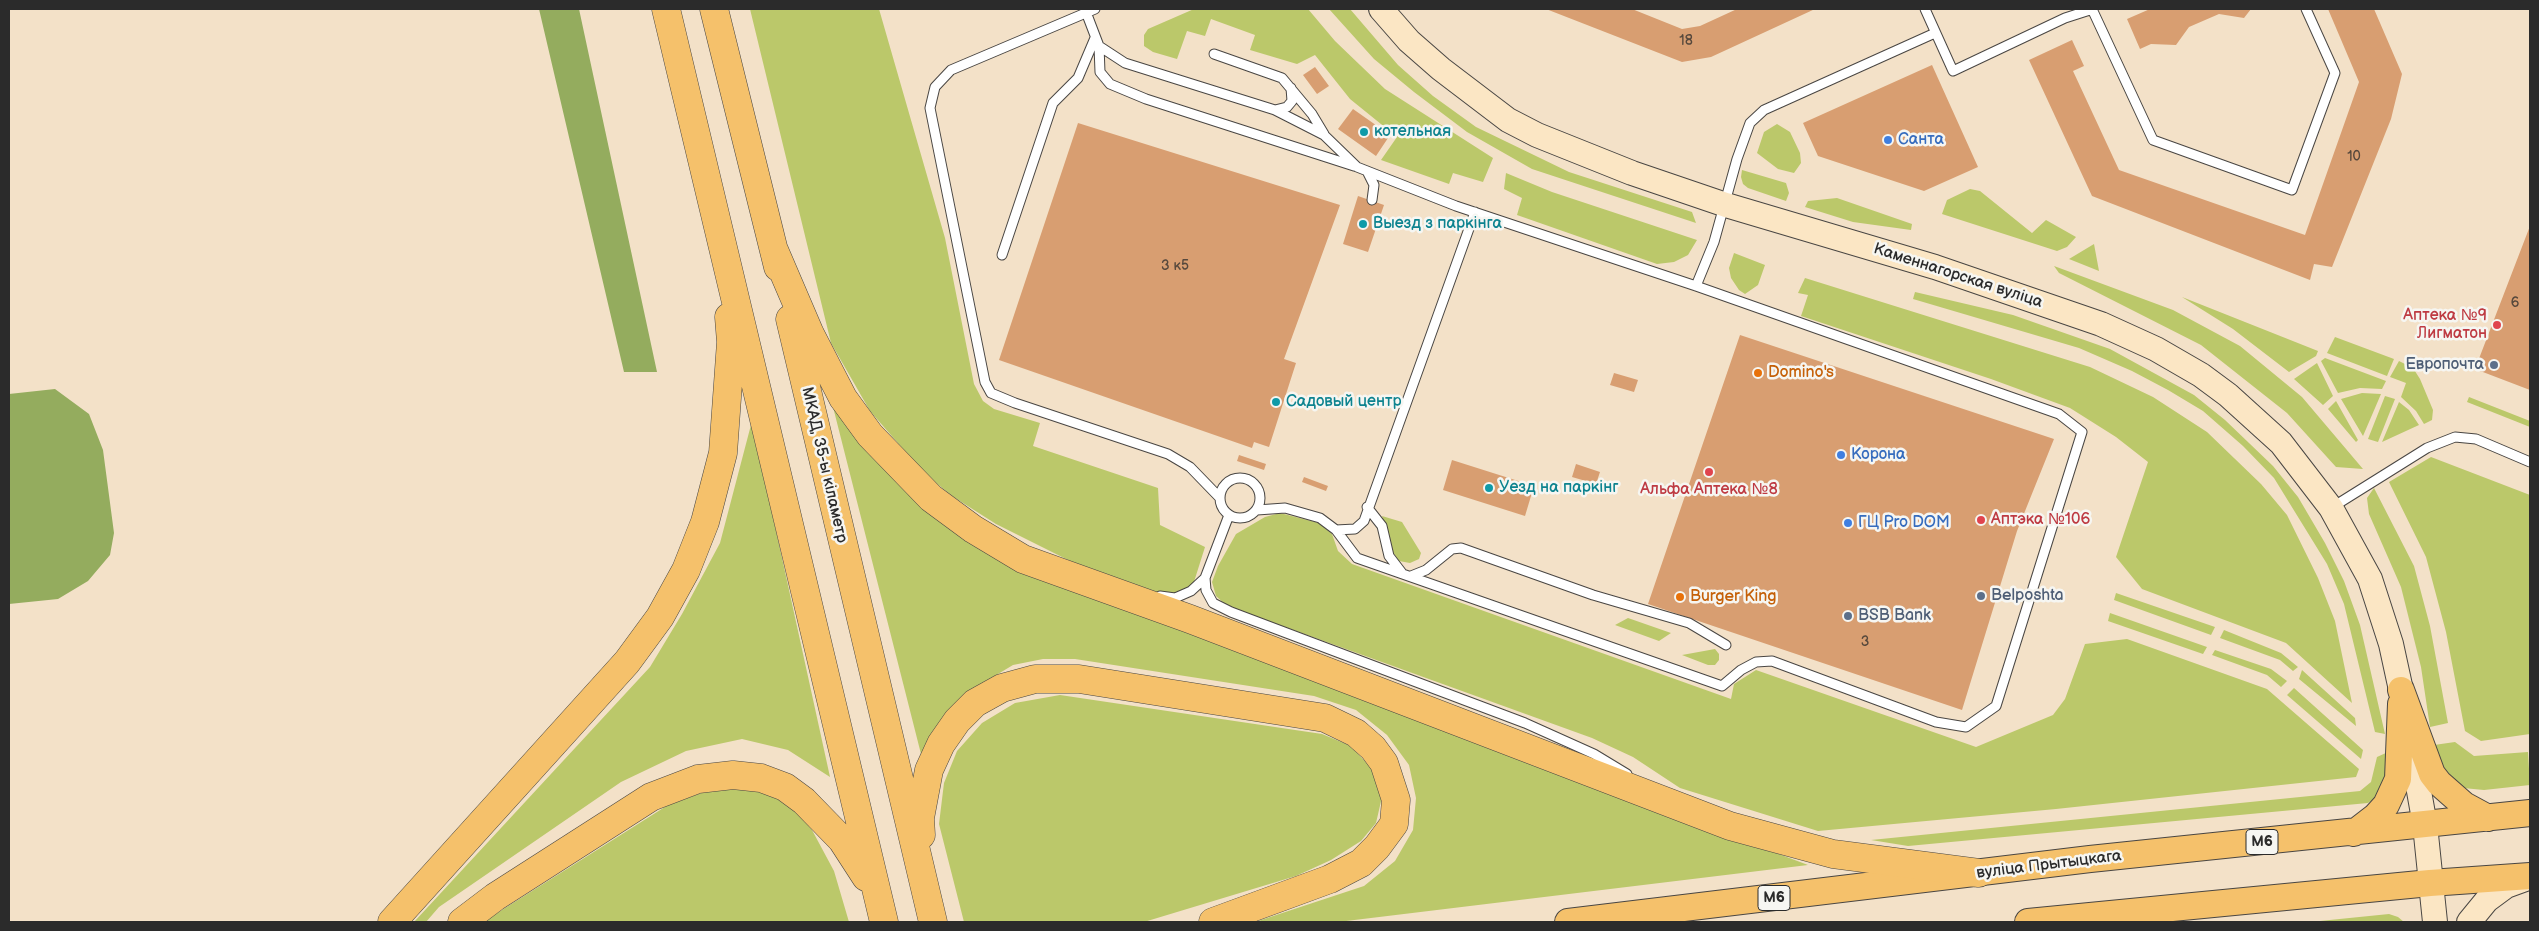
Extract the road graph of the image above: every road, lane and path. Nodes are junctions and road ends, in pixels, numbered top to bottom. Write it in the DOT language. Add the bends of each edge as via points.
graph roads {
  1 [pos="666,9"];
  2 [pos="714,9"];
  3 [pos="1381,9"];
  4 [pos="1925,9"];
  5 [pos="2093,9"];
  6 [pos="2306,9"];
  7 [pos="1090,11"];
  8 [pos="1935,33"];
  9 [pos="1097,42"];
  10 [pos="1214,54"];
  11 [pos="1291,88"];
  12 [pos="1274,110"];
  13 [pos="1324,135"];
  14 [pos="1357,167"];
  15 [pos="1367,171"];
  16 [pos="1372,200"];
  17 [pos="1726,205"];
  18 [pos="1475,212"];
  19 [pos="774,250"];
  20 [pos="1002,255"];
  21 [pos="727,256"];
  22 [pos="1696,286"];
  23 [pos="2530,462"];
  24 [pos="1220,498"];
  25 [pos="1367,508"];
  26 [pos="2331,508"];
  27 [pos="1256,510"];
  28 [pos="1229,515"];
  29 [pos="1336,530"];
  30 [pos="1060,572"];
  31 [pos="1406,575"];
  32 [pos="1205,578"];
  33 [pos="1726,644"];
  34 [pos="2401,690"];
  35 [pos="1687,810"];
  36 [pos="2530,813"];
  37 [pos="2488,818"];
  38 [pos="2425,825"];
  39 [pos="2354,833"];
  40 [pos="1979,873"];
  41 [pos="923,877"];
  42 [pos="2530,877"];
  43 [pos="2430,883"];
  44 [pos="877,894"];
  45 [pos="392,922"];
  46 [pos="462,922"];
  47 [pos="884,922"];
  48 [pos="933,922"];
  49 [pos="1213,922"];
  50 [pos="1568,922"];
  51 [pos="2028,922"];
  52 [pos="2435,922"];
  53 [pos="2469,922"];
  1 -- 21 [label="highway"];
  2 -- 19 [label="highway, МКАД, 35-ы кіламетр"];
  3 -- 17 [label="main road, Каменнагорская вуліца" via="1409,41 1441,69 1508,120 1590,157"];
  4 -- 8 [label="lane"];
  5 -- 6 [label="lane" via="2152,140 2292,190 2335,73"];
  5 -- 8 [label="lane" via="2064,18 1953,71"];
  7 -- 9 [label="lane"];
  7 -- 24 [label="lane" via="951,70 935,87 930,108 982,368 991,393 1168,454 1190,467"];
  8 -- 17 [label="lane" via="1764,110 1750,123"];
  9 -- 12 [label="lane" via="1125,63"];
  9 -- 14 [label="lane" via="1100,72 1110,84 1146,99"];
  9 -- 20 [label="lane" via="1078,78 1052,103"];
  10 -- 11 [label="lane" via="1282,78"];
  11 -- 12 [label="lane" via="1292,101 1287,107"];
  11 -- 13 [label="lane"];
  12 -- 13 [label="lane"];
  13 -- 14 [label="lane"];
  14 -- 15 [label="lane"];
  15 -- 16 [label="lane" via="1374,185"];
  15 -- 18 [label="lane"];
  17 -- 22 [label="lane"];
  17 -- 26 [label="main road, Каменнагорская вуліца" via="2035,300 2101,324 2156,349 2228,395 2280,443"];
  18 -- 22 [label="lane"];
  18 -- 25 [label="lane"];
  19 -- 30 [label="highway" via="814,342 843,398 870,435 931,498 973,529 1023,559"];
  19 -- 41 [label="highway, МКАД, 35-ы кіламетр"];
  21 -- 44 [label="highway"];
  21 -- 45 [label="highway" via="731,342 724,453 705,522 686,570 660,617 627,662"];
  22 -- 31 [label="lane" via="2059,414 2082,432 1996,706 1966,726 1936,722 1772,660 1756,662 1722,686"];
  23 -- 26 [label="lane" via="2476,439 2455,436 2433,445"];
  24 -- 27 [label="lane" via="1224,484 1234,478 1246,478 1260,495"];
  24 -- 28 [label="lane" via="1221,506"];
  25 -- 29 [label="lane" via="1364,521 1355,529"];
  25 -- 31 [label="lane" via="1382,526 1390,556"];
  26 -- 34 [label="main road, Каменнагорская вуліца" via="2370,579 2391,644"];
  27 -- 28 [label="lane" via="1239,518"];
  27 -- 29 [label="lane" via="1285,508 1320,518"];
  28 -- 32 [label="lane"];
  29 -- 31 [label="lane" via="1356,558"];
  30 -- 32 [label="lane" via="1175,598 1191,591"];
  30 -- 35 [label="highway"];
  31 -- 33 [label="lane" via="1426,570 1452,549 1461,548 1593,595 1689,624"];
  32 -- 35 [label="lane" via="1206,590 1213,603 1231,612 1525,723 1594,754"];
  34 -- 37 [label="main road" via="2432,774 2464,805"];
  34 -- 38 [label="main road, Каменнагорская вуліца"];
  34 -- 39 [label="main road" via="2398,779 2386,805"];
  35 -- 40 [label="highway" via="1730,826 1833,854"];
  36 -- 37 [label="main road, вуліца Прытыцкага / М6"];
  37 -- 38 [label="main road, вуліца Прытыцкага / М6"];
  38 -- 39 [label="main road, вуліца Прытыцкага / М6"];
  38 -- 43 [label="main road, Каменнагорская вуліца"];
  39 -- 40 [label="main road, вуліца Прытыцкага / М6"];
  40 -- 50 [label="main road, вуліца Прытыцкага / М6"];
  41 -- 48 [label="highway, МКАД, 35-ы кіламетр"];
  41 -- 49 [label="highway" via="920,818 929,770 957,721 975,703 1002,688 1035,679 1079,679 1325,718 1356,733 1384,763 1396,800 1394,824 1378,847 1361,863 1330,879"];
  42 -- 43 [label="main road"];
  42 -- 53 [label="main road" via="2506,886 2486,900"];
  43 -- 51 [label="main road"];
  43 -- 52 [label="main road, Каменнагорская вуліца"];
  44 -- 46 [label="highway" via="842,840 804,801 785,787 761,778 733,775 698,780 651,797 495,897"];
  44 -- 47 [label="highway"];
}
